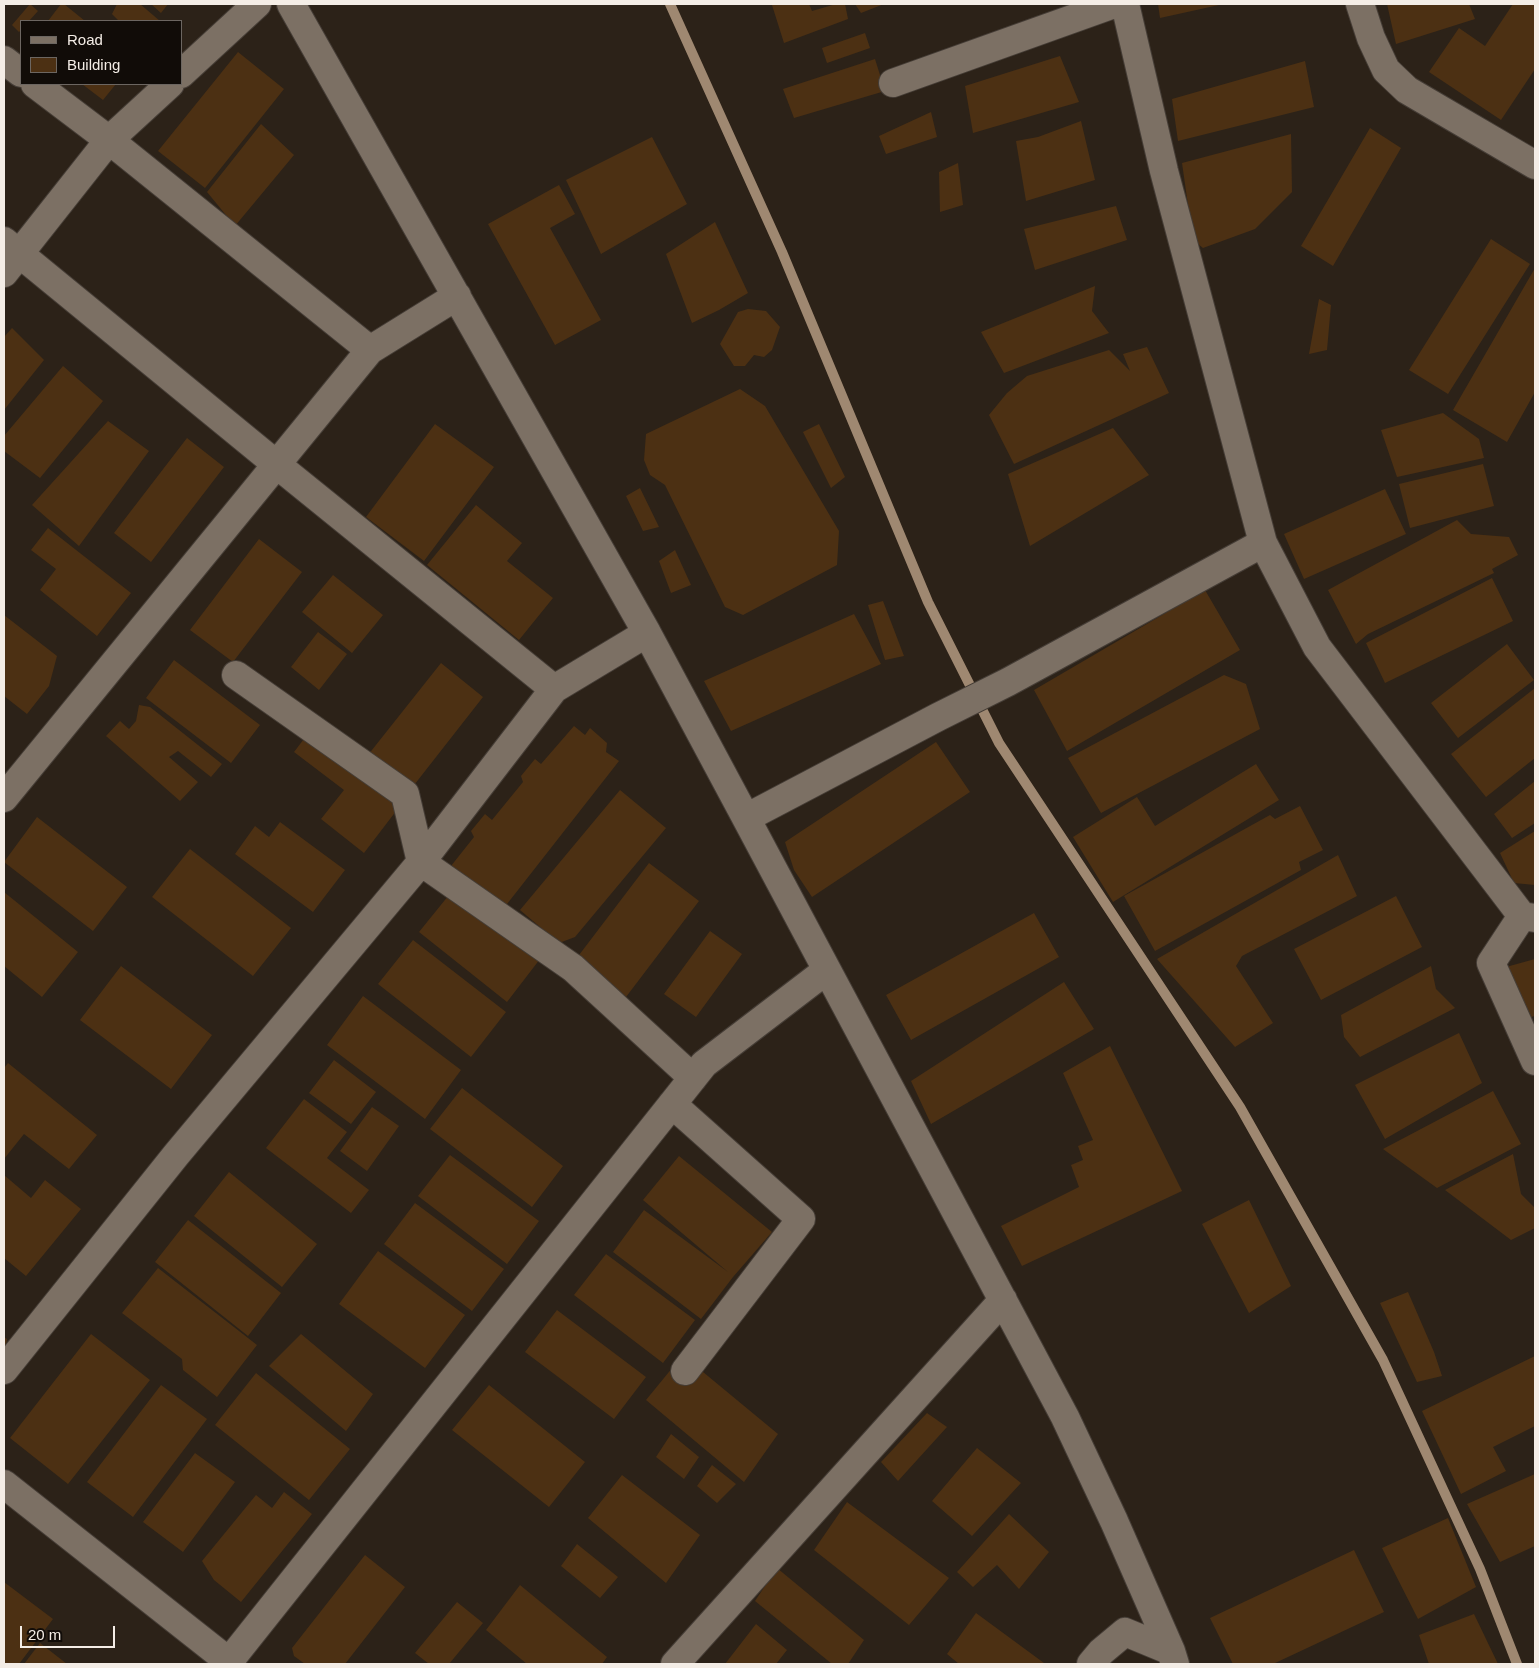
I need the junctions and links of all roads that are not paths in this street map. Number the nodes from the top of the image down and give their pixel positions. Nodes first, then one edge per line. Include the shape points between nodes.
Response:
1 (257, 4) edge
2 (291, 4) edge
3 (1114, 4) edge
4 (1125, 4) edge
5 (1360, 4) edge
6 (4, 60) edge
7 (20, 72) edge
8 (182, 73) edge
9 (893, 83) dead end
10 (36, 85) edge
11 (169, 85) edge
12 (109, 140) junction
13 (1535, 165) edge
14 (9, 256) edge
15 (457, 296) junction
16 (370, 350) junction
17 (276, 464) junction
18 (1263, 543) junction
19 (647, 633) junction
20 (236, 674) dead end
21 (554, 689) junction
22 (4, 798) edge
23 (746, 818) junction
24 (421, 862) junction
25 (1529, 917) edge
26 (827, 970) junction
27 (1535, 1061) edge
28 (693, 1078) junction
29 (672, 1104) junction
30 (1002, 1300) junction
31 (4, 1370) edge
32 (685, 1371) dead end
33 (4, 1484) edge
34 (1173, 1658) edge
35 (229, 1663) edge
36 (675, 1664) edge
37 (1091, 1664) edge

1 - 8 street
2 - 15 street
3 - 9 street
4 - 18 street via 1164,171
5 - 13 street via 1386,70 1407,90
6 - 7 street
10 - 12 street
11 - 12 street
12 - 14 street
12 - 16 street
14 - 17 street
15 - 16 street
15 - 19 street
16 - 17 street
17 - 21 street
17 - 22 street
18 - 23 street via 1008,682
18 - 25 street via 1317,647
19 - 21 street
19 - 23 street
20 - 24 street via 405,794
21 - 24 street
23 - 26 street
24 - 28 street via 573,968
24 - 31 street via 182,1147
25 - 27 street via 1491,963
26 - 28 street via 704,1064
26 - 30 street
28 - 29 street
29 - 32 street via 801,1219
29 - 35 street
30 - 34 street via 1065,1418
30 - 36 street
33 - 35 street
34 - 37 street via 1125,1632

